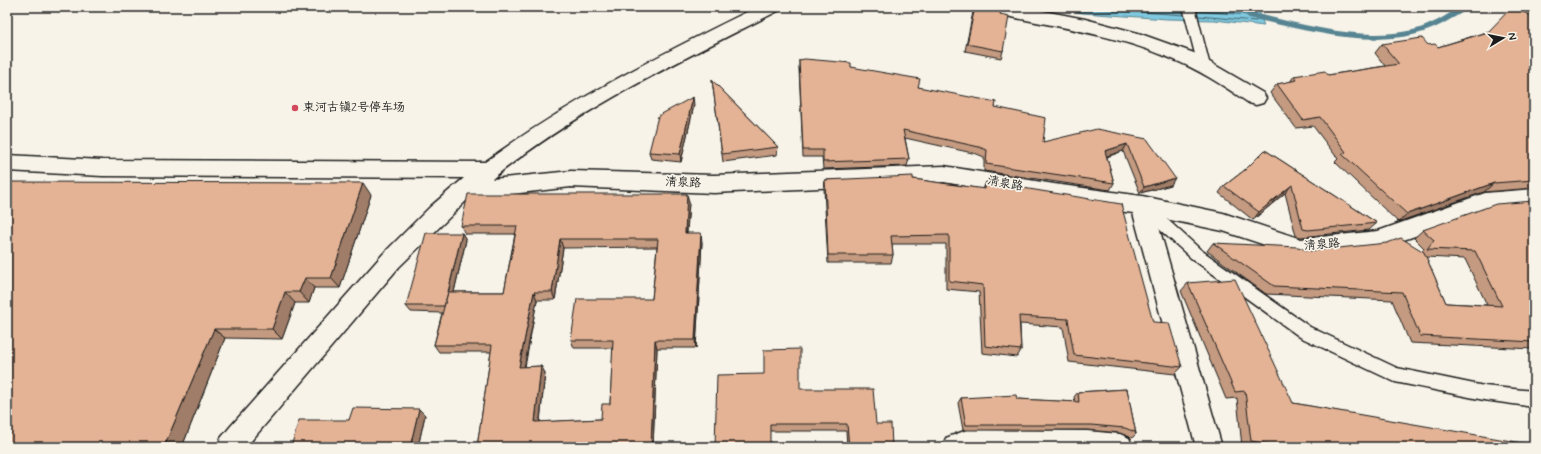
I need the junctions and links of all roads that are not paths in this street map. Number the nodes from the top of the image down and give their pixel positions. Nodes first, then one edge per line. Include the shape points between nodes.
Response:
1 (772, 7) edge
2 (992, 7) edge
3 (1189, 7) edge
4 (1204, 66) junction
5 (1256, 98) dead end
6 (7, 163) edge
7 (488, 170) junction
8 (464, 191) junction
9 (1534, 198) edge
10 (1142, 205) junction
11 (1534, 399) edge
12 (230, 447) edge
13 (955, 447) edge
14 (1120, 447) edge
15 (1210, 447) edge

1 - 7 street via 591,101
2 - 4 street via 1134,38 1177,53
3 - 4 lane
4 - 5 street
6 - 7 street via 102,168
7 - 8 street
8 - 10 street, 清泉路 via 571,179 714,184 944,174
8 - 12 street via 374,279
9 - 10 street, 清泉路 via 1485,202 1378,240 1301,248 1223,222
10 - 11 lane via 1196,254 1305,332 1395,375 1484,393
10 - 15 street
13 - 14 street via 967,443 989,443

